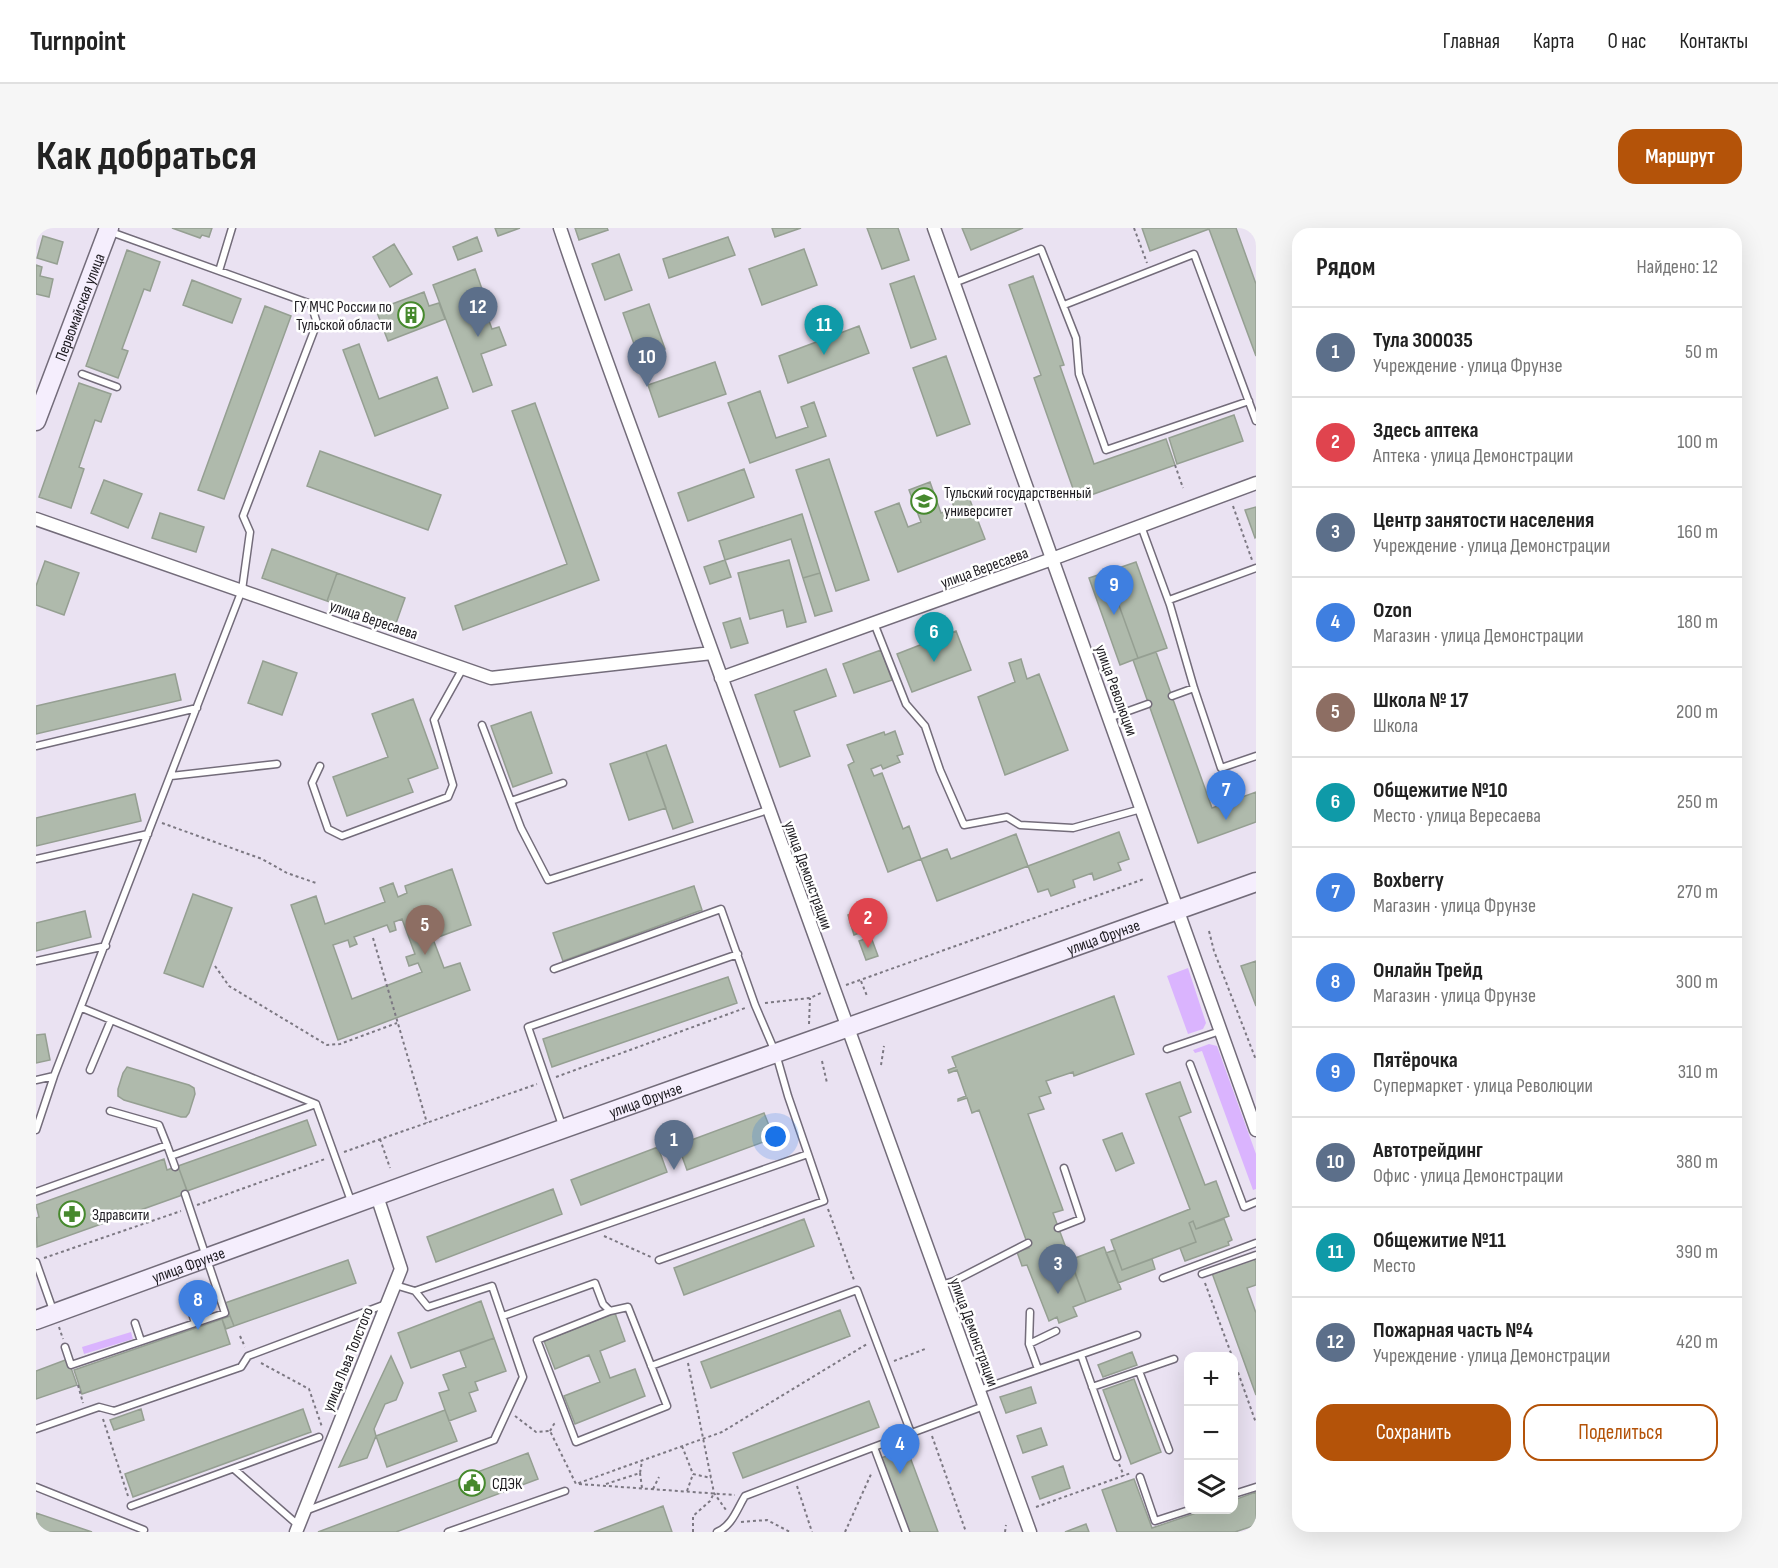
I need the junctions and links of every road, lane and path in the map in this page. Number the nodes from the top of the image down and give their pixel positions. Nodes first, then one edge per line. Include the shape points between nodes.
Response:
1 (232, 228) edge
2 (560, 228) edge
3 (934, 228) edge
4 (1134, 228) edge
5 (108, 230) edge
6 (219, 271) junction
7 (1150, 271) junction
8 (954, 283) junction
9 (1064, 305) junction
10 (82, 374) dead end
11 (117, 387) dead end
12 (1249, 401) junction
13 (36, 421) edge
14 (1256, 421) edge
15 (1175, 465) dead end
16 (1256, 483) edge
17 (1183, 488) dead end
18 (1232, 504) dead end
19 (36, 519) edge
20 (1141, 526) junction
21 (1053, 560) junction
22 (1256, 568) edge
23 (242, 590) junction
24 (1169, 600) junction
25 (874, 623) junction
26 (712, 653) junction
27 (463, 668) junction
28 (721, 678) junction
29 (1194, 688) junction
30 (1172, 696) dead end
31 (1148, 704) dead end
32 (197, 708) junction
33 (1109, 718) junction
34 (482, 725) dead end
35 (36, 746) edge
36 (1256, 756) edge
37 (277, 764) dead end
38 (320, 766) dead end
39 (171, 776) junction
40 (563, 783) dead end
41 (511, 801) junction
42 (1142, 809) junction
43 (768, 810) junction
44 (154, 820) junction
45 (148, 834) junction
46 (36, 859) edge
47 (1144, 879) dead end
48 (1256, 882) edge
49 (316, 883) dead end
50 (1178, 910) junction
51 (1209, 931) dead end
52 (373, 938) dead end
53 (106, 945) junction
54 (738, 954) junction
55 (36, 961) edge
56 (214, 966) dead end
57 (554, 969) dead end
58 (861, 981) junction
59 (840, 987) dead end
60 (821, 993) dead end
61 (867, 996) dead end
62 (810, 998) junction
63 (755, 1005) junction
64 (82, 1008) junction
65 (111, 1020) junction
66 (397, 1023) junction
67 (809, 1027) dead end
68 (846, 1029) junction
69 (1221, 1031) junction
70 (884, 1046) dead end
71 (1167, 1049) dead end
72 (777, 1054) junction
73 (1256, 1060) edge
74 (822, 1061) dead end
75 (1190, 1064) dead end
76 (881, 1065) dead end
77 (90, 1070) dead end
78 (54, 1076) junction
79 (36, 1080) edge
80 (547, 1080) junction
81 (828, 1083) dead end
82 (316, 1104) junction
83 (110, 1111) dead end
84 (427, 1123) junction
85 (36, 1130) edge
86 (563, 1130) junction
87 (1256, 1130) edge
88 (380, 1139) junction
89 (167, 1145) junction
90 (808, 1154) junction
91 (336, 1155) junction
92 (171, 1156) junction
93 (175, 1167) dead end
94 (390, 1168) dead end
95 (1064, 1168) dead end
96 (36, 1192) edge
97 (185, 1194) dead end
98 (377, 1196) junction
99 (825, 1201) junction
100 (1256, 1202) edge
101 (352, 1205) junction
102 (189, 1208) junction
103 (1058, 1228) dead end
104 (591, 1230) junction
105 (1028, 1243) dead end
106 (1256, 1244) edge
107 (1256, 1255) edge
108 (207, 1258) junction
109 (659, 1260) joint
110 (36, 1262) edge
111 (1202, 1274) joint
112 (1162, 1278) dead end
113 (395, 1285) junction
114 (940, 1285) junction
115 (857, 1290) junction
116 (415, 1291) junction
117 (387, 1303) junction
118 (189, 1304) dead end
119 (610, 1311) junction
120 (1030, 1312) dead end
121 (54, 1313) junction
122 (503, 1316) junction
123 (36, 1320) edge
124 (135, 1323) dead end
125 (195, 1323) junction
126 (1056, 1331) dead end
127 (1137, 1335) dead end
128 (876, 1339) junction
129 (141, 1341) junction
130 (1029, 1344) junction
131 (65, 1347) joint
132 (925, 1349) dead end
133 (693, 1351) junction
134 (1231, 1352) edge
135 (1081, 1354) junction
136 (248, 1356) junction
137 (1174, 1359) dead end
138 (885, 1364) junction
139 (651, 1366) junction
140 (1038, 1369) junction
141 (1139, 1371) junction
142 (1238, 1374) edge
143 (78, 1385) dead end
144 (1092, 1387) junction
145 (978, 1390) junction
146 (984, 1406) junction
147 (99, 1407) junction
148 (508, 1411) junction
149 (86, 1412) junction
150 (1256, 1423) edge
151 (322, 1427) dead end
152 (929, 1427) junction
153 (36, 1429) edge
154 (911, 1433) junction
155 (320, 1437) dead end
156 (705, 1438) junction
157 (682, 1446) junction
158 (874, 1447) junction
159 (1169, 1450) dead end
160 (879, 1458) junction
161 (1117, 1458) dead end
162 (643, 1460) junction
163 (234, 1469) junction
164 (640, 1473) junction
165 (693, 1474) junction
166 (1124, 1476) dead end
167 (659, 1477) dead end
168 (1140, 1477) dead end
169 (711, 1478) junction
170 (794, 1478) junction
171 (576, 1484) junction
172 (603, 1485) junction
173 (36, 1487) edge
174 (1256, 1487) edge
175 (642, 1488) junction
176 (653, 1489) junction
177 (566, 1491) dead end
178 (687, 1491) junction
179 (1238, 1492) edge
180 (714, 1493) junction
181 (746, 1496) junction
182 (131, 1506) joint
183 (1035, 1506) dead end
184 (304, 1511) junction
185 (1184, 1511) edge
186 (733, 1519) junction
187 (1006, 1525) dead end
188 (297, 1529) edge
189 (143, 1532) edge
190 (448, 1532) edge
191 (693, 1532) edge
192 (717, 1532) edge
193 (790, 1532) edge
194 (812, 1532) edge
195 (845, 1532) edge
196 (906, 1532) edge
197 (966, 1532) edge
198 (1005, 1532) edge
199 (1030, 1532) edge

1 - 6 lane
2 - 26 street, улица Демонстрации
3 - 8 street, улица Революции
4 - 7 path
5 - 6 lane
5 - 13 street, Первомайская улица
6 - 23 lane via 311,304 317,323 243,516 250,532
7 - 9 lane
7 - 12 lane via 1194,254
8 - 9 lane via 1041,249
8 - 21 street, улица Революции
9 - 12 lane via 1076,338 1079,374 1106,450
10 - 11 lane
12 - 14 lane
15 - 17 path
16 - 20 street, улица Вересаева
18 - 22 path
19 - 23 street, улица Вересаева
20 - 21 street, улица Вересаева
20 - 24 lane
21 - 25 street, улица Вересаева
21 - 33 street, улица Революции
22 - 24 lane
23 - 27 street, улица Вересаева
23 - 32 lane
24 - 29 lane
25 - 28 street, улица Вересаева
25 - 42 lane via 906,704 925,726 964,825 1007,818 1020,825 1073,828
26 - 27 street, улица Вересаева via 491,678
26 - 28 street, улица Демонстрации
27 - 38 lane via 434,720 453,785 448,797 342,836 328,829 312,783
28 - 43 street, улица Демонстрации
29 - 30 lane
29 - 36 lane via 1221,768
31 - 33 lane
32 - 35 lane
32 - 39 lane
33 - 42 street, улица Революции
34 - 41 lane
37 - 39 lane
39 - 44 lane
40 - 41 lane
41 - 43 lane via 548,880
42 - 50 street, улица Революции
43 - 68 street, улица Демонстрации
44 - 45 lane
44 - 49 path
45 - 46 lane
45 - 53 lane
47 - 58 path
48 - 50 street, улица Фрунзе
50 - 68 street, улица Фрунзе
50 - 69 street, улица Революции
51 - 73 path
52 - 66 path
53 - 55 lane
53 - 64 lane
54 - 57 lane via 721,909
54 - 63 lane
54 - 80 lane via 528,1027
56 - 66 path via 229,986 327,1045
58 - 59 path
58 - 61 path
60 - 62 path
62 - 63 path
62 - 67 path
63 - 72 lane
63 - 80 path
64 - 65 lane
64 - 78 lane
65 - 77 lane
65 - 82 lane
66 - 84 path
68 - 72 street, улица Фрунзе
68 - 114 street, улица Демонстрации
69 - 71 lane
69 - 87 street, улица Революции
70 - 76 path
72 - 86 street, улица Фрунзе
72 - 90 lane
74 - 81 path
75 - 100 lane via 1244,1207
78 - 79 lane
78 - 85 lane
80 - 84 path
80 - 86 lane
82 - 91 lane
82 - 92 lane
83 - 89 lane via 159,1125
84 - 88 path
86 - 98 street, улица Фрунзе
88 - 91 path
88 - 94 path
89 - 92 lane
89 - 96 lane
90 - 99 lane
90 - 104 lane
91 - 101 lane
91 - 102 path
92 - 93 lane
95 - 103 lane via 1081,1219
97 - 102 lane
98 - 101 street, улица Фрунзе
98 - 113 street, улица Льва Толстого via 401,1269
99 - 109 lane
99 - 115 path
101 - 108 street, улица Фрунзе
102 - 108 lane
102 - 110 path
104 - 109 path
104 - 116 lane
105 - 114 lane
106 - 112 lane
107 - 111 lane
108 - 121 street, улица Фрунзе
108 - 125 lane via 225,1313
110 - 121 lane
111 - 134 path
113 - 116 lane
113 - 117 street, улица Льва Толстого
114 - 145 street, улица Демонстрации
115 - 128 lane
115 - 133 lane
116 - 122 lane via 428,1307 492,1286
117 - 136 lane
117 - 184 street, улица Льва Толстого
118 - 125 lane
119 - 122 lane via 595,1283
119 - 139 lane via 628,1307
119 - 139 lane via 537,1340 576,1442 667,1406
120 - 130 lane
121 - 123 street, улица Фрунзе
121 - 131 path
122 - 148 lane via 523,1377
124 - 129 lane
125 - 129 lane
126 - 130 lane
127 - 135 lane
128 - 138 lane
128 - 156 path via 722,1432
129 - 131 lane via 71,1365
130 - 140 lane
132 - 138 path
133 - 139 lane
133 - 156 path via 687,1355
135 - 140 lane
135 - 144 lane
136 - 147 lane via 241,1367 125,1408 114,1411
136 - 151 path via 309,1389
137 - 141 lane
138 - 154 lane
140 - 145 lane
141 - 144 lane
141 - 159 lane
142 - 150 path
143 - 149 path
144 - 161 lane
145 - 146 street, улица Демонстрации
146 - 152 lane
146 - 199 street, улица Демонстрации
147 - 149 lane
147 - 182 path
148 - 171 path via 536,1432 550,1431
148 - 184 lane via 494,1440
149 - 153 lane
152 - 154 lane
152 - 197 path
154 - 158 lane
155 - 163 lane
156 - 157 path
156 - 169 path
157 - 162 path
157 - 165 path
158 - 160 lane
158 - 170 lane
160 - 195 path
160 - 196 lane
162 - 164 path
162 - 171 path
163 - 182 lane
163 - 188 lane
164 - 172 path
164 - 175 path
165 - 169 path
165 - 178 path
166 - 183 path
167 - 176 path
168 - 185 lane via 1155,1521
169 - 180 path
170 - 181 lane
170 - 194 path
171 - 172 path
172 - 175 path
173 - 189 lane
174 - 179 lane
175 - 176 path
176 - 178 path
177 - 190 lane
178 - 180 path
180 - 181 path
180 - 186 path
180 - 191 path via 693,1516
181 - 186 lane
184 - 188 street, улица Льва Толстого
186 - 192 lane
186 - 193 path via 767,1520
187 - 198 path

